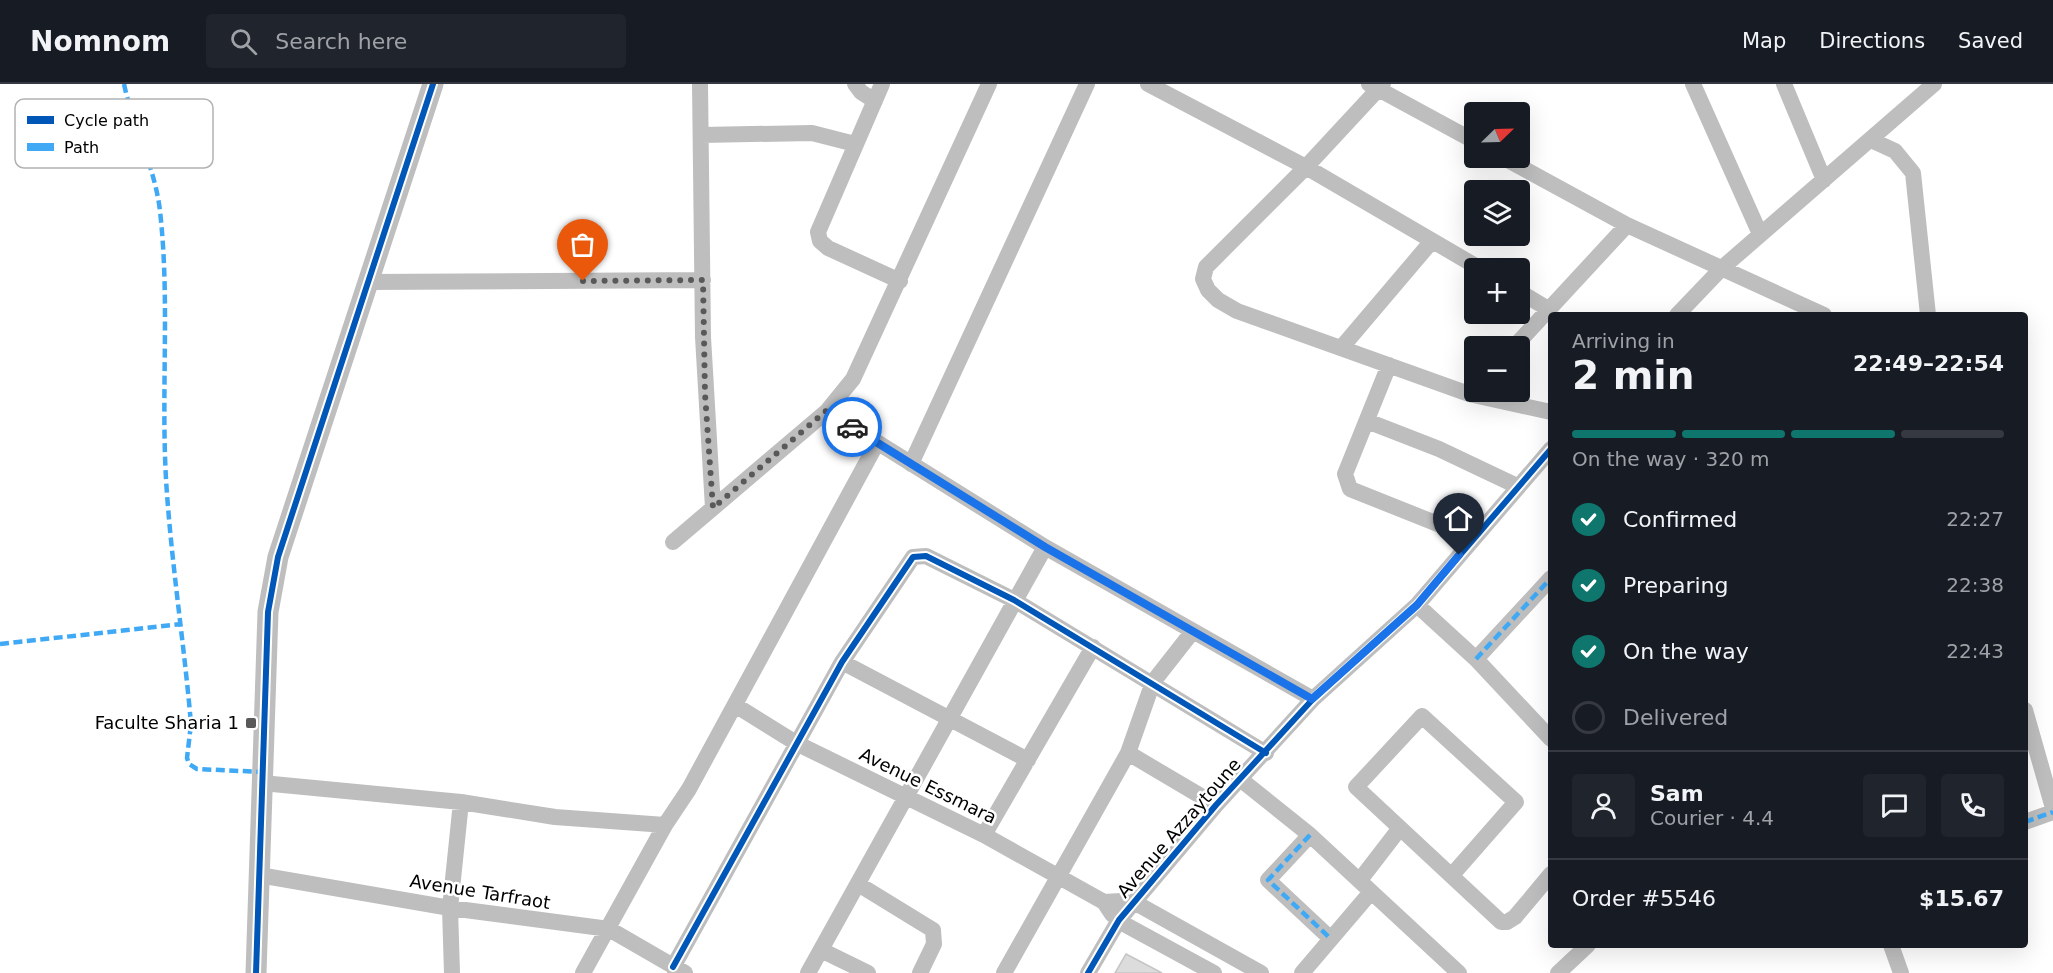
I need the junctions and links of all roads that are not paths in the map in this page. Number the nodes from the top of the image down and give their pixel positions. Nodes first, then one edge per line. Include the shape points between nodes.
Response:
1 (433, 84) edge
2 (700, 84) edge
3 (855, 84) edge
4 (882, 84) edge
5 (989, 84) edge
6 (1087, 84) edge
7 (1148, 84) edge
8 (1693, 84) edge
9 (1784, 84) edge
10 (1934, 84) edge
11 (1377, 86) edge
12 (875, 101) junction
13 (701, 135) junction
14 (1464, 135) edge
15 (1870, 140) junction
16 (855, 144) junction
17 (1306, 167) junction
18 (1522, 168) edge
19 (1824, 180) junction
20 (1627, 225) junction
21 (1760, 234) junction
22 (1432, 241) junction
23 (1464, 259) edge
24 (1722, 268) junction
25 (703, 280) junction
26 (900, 280) junction
27 (367, 282) junction
28 (1530, 298) edge
29 (1550, 310) joint
30 (1548, 312) edge
31 (1680, 312) edge
32 (1817, 312) edge
33 (1928, 312) edge
34 (1525, 336) edge
35 (1342, 347) junction
36 (1389, 365) junction
37 (1464, 388) edge
38 (1513, 402) edge
39 (826, 411) junction
40 (1548, 411) edge
41 (1368, 421) junction
42 (877, 443) junction
43 (1548, 452) edge
44 (912, 464) junction
45 (1517, 486) junction
46 (713, 508) junction
47 (1473, 538) junction
48 (673, 542) dead end
49 (1045, 547) junction
50 (1548, 581) edge
51 (1014, 600) junction
52 (1417, 605) junction
53 (1193, 631) junction
54 (1093, 646) junction
55 (1476, 659) junction
56 (842, 662) junction
57 (1152, 682) junction
58 (1312, 699) junction
59 (735, 705) junction
60 (949, 718) junction
61 (1548, 736) edge
62 (796, 743) junction
63 (2030, 747) edge
64 (1128, 753) junction
65 (1266, 753) junction
66 (1028, 760) junction
67 (1240, 779) junction
68 (262, 783) junction
69 (907, 798) junction
70 (461, 802) junction
71 (1216, 805) junction
72 (2053, 810) edge
73 (2028, 821) edge
74 (665, 825) junction
75 (1400, 828) junction
76 (984, 835) junction
77 (1310, 835) junction
78 (259, 875) junction
79 (1452, 875) junction
80 (1056, 877) junction
81 (1548, 878) edge
82 (858, 884) junction
83 (1365, 886) junction
84 (1104, 902) junction
85 (1132, 903) junction
86 (450, 908) junction
87 (1119, 920) junction
88 (609, 929) junction
89 (1330, 939) junction
90 (1585, 948) edge
91 (1892, 948) edge
92 (821, 950) junction
93 (679, 970) edge
94 (1204, 971) edge
95 (256, 973) edge
96 (452, 973) edge
97 (583, 973) edge
98 (808, 973) edge
99 (868, 973) edge
100 (920, 973) edge
101 (1004, 973) edge
102 (1088, 973) edge
103 (1261, 973) edge
104 (1302, 973) edge
105 (1459, 973) edge
106 (1558, 973) edge
107 (1901, 973) edge

1 - 27 street
2 - 13 street
3 - 12 street
4 - 12 street
5 - 26 street
6 - 44 street
7 - 17 street
8 - 21 street
9 - 19 street
10 - 15 street
11 - 14 street
11 - 17 street
12 - 16 street
13 - 16 street via 812,133
13 - 25 street
15 - 19 street
15 - 33 street via 1895,152 1913,173
16 - 26 street via 818,236 828,248
17 - 22 street
17 - 35 street via 1206,267 1203,279 1218,300 1237,311
18 - 20 street
19 - 21 street
20 - 24 street
20 - 29 street
21 - 24 street
22 - 23 street
22 - 35 street
24 - 31 street
24 - 32 street
25 - 27 street
25 - 46 street
26 - 39 street via 857,373
27 - 68 street via 272,582
28 - 29 street
30 - 34 street
35 - 36 street
36 - 37 street
36 - 41 street
38 - 40 street
39 - 42 street
39 - 46 street
41 - 45 street
41 - 47 street via 1345,474 1350,489
42 - 44 street
42 - 59 street
43 - 45 street, Avenue Azzaytoune
44 - 49 street
45 - 47 street, Avenue Azzaytoune
46 - 48 street
47 - 52 street, Avenue Azzaytoune
49 - 51 street
49 - 53 street
50 - 55 street
51 - 54 street
51 - 56 street via 926,556 916,556
51 - 60 street
52 - 55 street
52 - 58 street, Avenue Azzaytoune
53 - 57 street
53 - 58 street
54 - 57 street
54 - 66 street
55 - 61 street
56 - 60 street
56 - 62 street
57 - 64 street
57 - 65 street
58 - 65 street, Avenue Azzaytoune
59 - 62 street, Avenue Essmara
59 - 74 street
60 - 66 street
60 - 69 street
62 - 69 street, Avenue Essmara
62 - 93 street
63 - 72 street
64 - 71 street
64 - 80 street
65 - 67 street, Avenue Azzaytoune
66 - 76 street
67 - 71 street, Avenue Azzaytoune
67 - 77 street
68 - 70 street
68 - 78 street
69 - 76 street, Avenue Essmara
69 - 82 street
70 - 74 street via 555,817
70 - 86 street
71 - 85 street, Avenue Azzaytoune
72 - 73 street
74 - 88 street
75 - 79 street
75 - 79 street via 1356,787 1422,716 1516,802
75 - 83 street
76 - 80 street, Avenue Essmara
77 - 83 street
77 - 89 street via 1268,880
78 - 86 street, Avenue Tarfraot
78 - 95 street
79 - 81 street via 1503,923 1518,913
80 - 84 street, Avenue Essmara
80 - 101 street
82 - 92 street
82 - 100 street via 933,930 934,944
83 - 89 street
83 - 105 street
84 - 85 street, Avenue Essmara
84 - 87 street, Avenue Essmara
85 - 87 street, Avenue Azzaytoune
85 - 103 street, Avenue Essmara
86 - 88 street, Avenue Tarfraot
86 - 96 street
87 - 94 street, Avenue Essmara
87 - 102 street, Avenue Azzaytoune
88 - 93 street, Avenue Tarfraot
88 - 97 street
89 - 104 street
90 - 106 street
91 - 107 street
92 - 98 street
92 - 99 street

